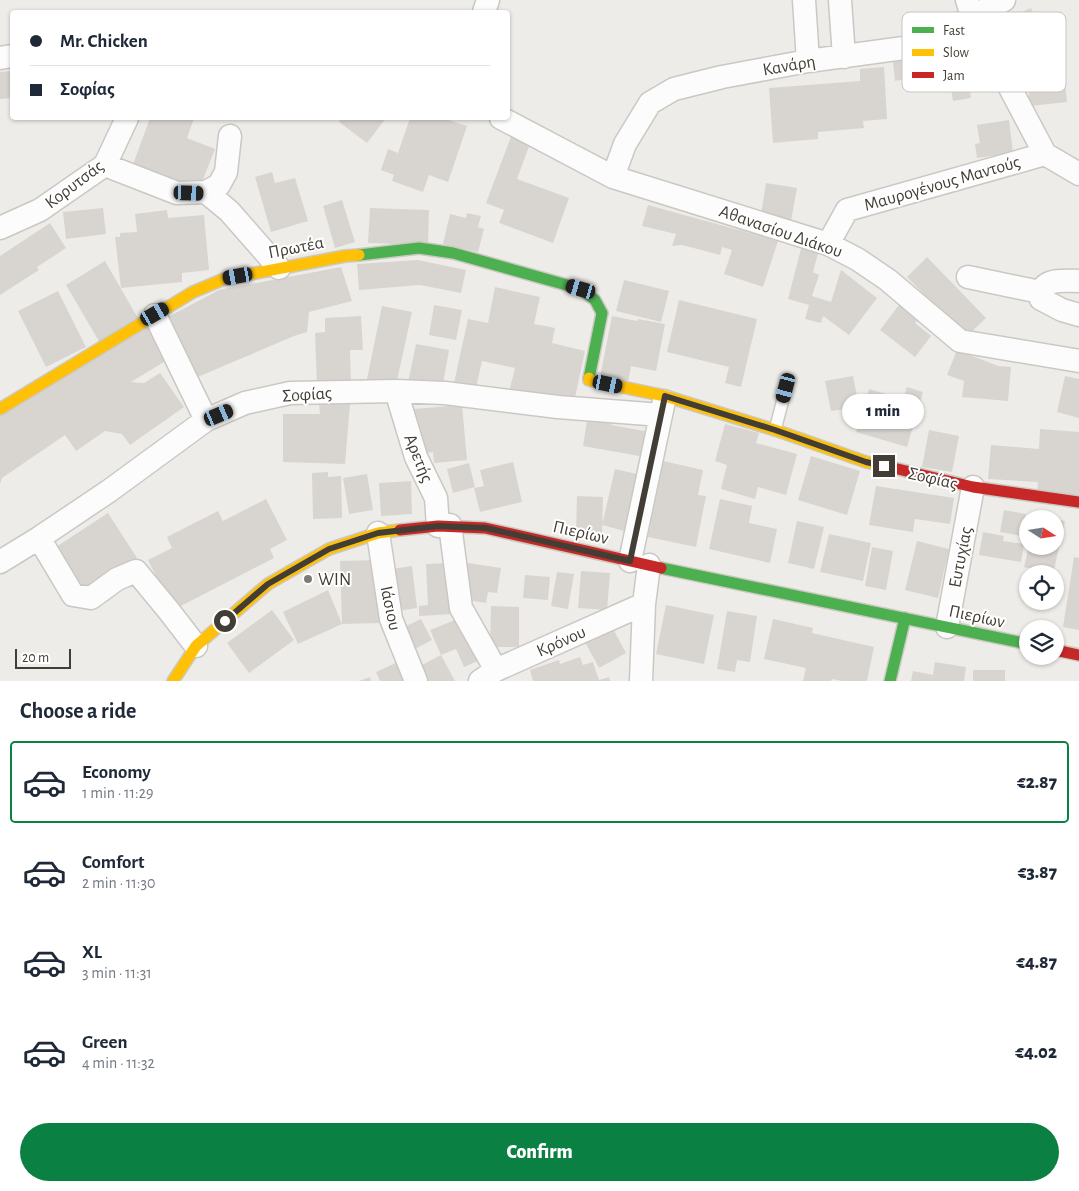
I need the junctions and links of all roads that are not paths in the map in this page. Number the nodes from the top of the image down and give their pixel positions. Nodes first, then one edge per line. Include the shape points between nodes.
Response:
1 (804, 0) edge
2 (840, 0) edge
3 (1004, 0) edge
4 (970, 8) edge
5 (902, 48) edge
6 (844, 57) junction
7 (808, 61) junction
8 (1013, 92) edge
9 (126, 120) edge
10 (505, 120) edge
11 (230, 136) dead end
12 (1045, 154) junction
13 (105, 165) junction
14 (1079, 174) edge
15 (613, 176) junction
16 (206, 192) junction
17 (0, 228) edge
18 (828, 244) junction
19 (279, 268) junction
20 (968, 277) dead end
21 (1079, 281) edge
22 (1040, 292) junction
23 (155, 314) junction
24 (1079, 315) edge
25 (1079, 360) edge
26 (589, 380) joint
27 (786, 388) dead end
28 (396, 391) junction
29 (663, 406) junction
30 (0, 409) edge
31 (206, 420) junction
32 (775, 430) junction
33 (973, 487) junction
34 (1079, 502) edge
35 (444, 526) junction
36 (378, 533) junction
37 (40, 538) junction
38 (0, 562) edge
39 (639, 563) junction
40 (644, 604) junction
41 (905, 618) junction
42 (947, 627) junction
43 (1019, 642) edge
44 (196, 646) junction
45 (1064, 652) edge
46 (1079, 655) edge
47 (488, 676) edge
48 (173, 681) edge
49 (416, 681) edge
50 (641, 681) edge
51 (890, 681) edge

1 - 7 street
2 - 6 street
3 - 4 street, Κανάρη
5 - 6 street, Κανάρη
6 - 7 street, Κανάρη
7 - 15 street, Κανάρη via 674,89 650,103 625,144
8 - 12 street
9 - 13 street, Κορυτσάς
10 - 15 street, Αθανασίου Διάκου
11 - 16 street via 226,172 219,185
12 - 14 street
12 - 18 street, Μαυρογένους Μαντούς via 847,210
13 - 16 street via 177,193
13 - 17 street, Κορυτσάς via 40,210
15 - 18 street, Αθανασίου Διάκου
16 - 19 street via 229,211
18 - 25 street, Αθανασίου Διάκου via 888,280 960,341
19 - 23 street, Πρωτέα via 224,279
19 - 26 street, Πρωτέα via 345,256 419,248 453,253 581,289 595,300 602,314
20 - 22 street
21 - 22 street via 1056,280
22 - 24 street via 1041,299
23 - 30 street, Πρωτέα
23 - 31 street
26 - 29 street, Σοφίας
27 - 32 lane
28 - 29 street, Σοφίας via 445,393 558,407
28 - 31 street, Σοφίας via 290,393 245,403
28 - 35 street, Αρετής via 416,457 436,498
29 - 32 street, Σοφίας
29 - 39 street
31 - 37 street, Σοφίας
32 - 33 street, Σοφίας via 866,462
33 - 34 street, Σοφίας
33 - 42 street, Ευτυχίας
35 - 36 street, Πιερίων
35 - 39 street, Πιερίων via 486,528
35 - 47 street, Αρετής via 461,608
36 - 44 street, Πιερίων via 329,549 268,584
36 - 49 street, Ιάσιου via 391,619
37 - 38 street, Σοφίας
37 - 44 street via 72,595 91,598 117,579 136,571
39 - 40 street
39 - 41 street, Πιερίων
40 - 47 street, Κρόνου
40 - 50 street
41 - 42 street, Πιερίων
41 - 51 street
42 - 43 street, Πιερίων
44 - 48 street, Πιερίων
45 - 46 street

